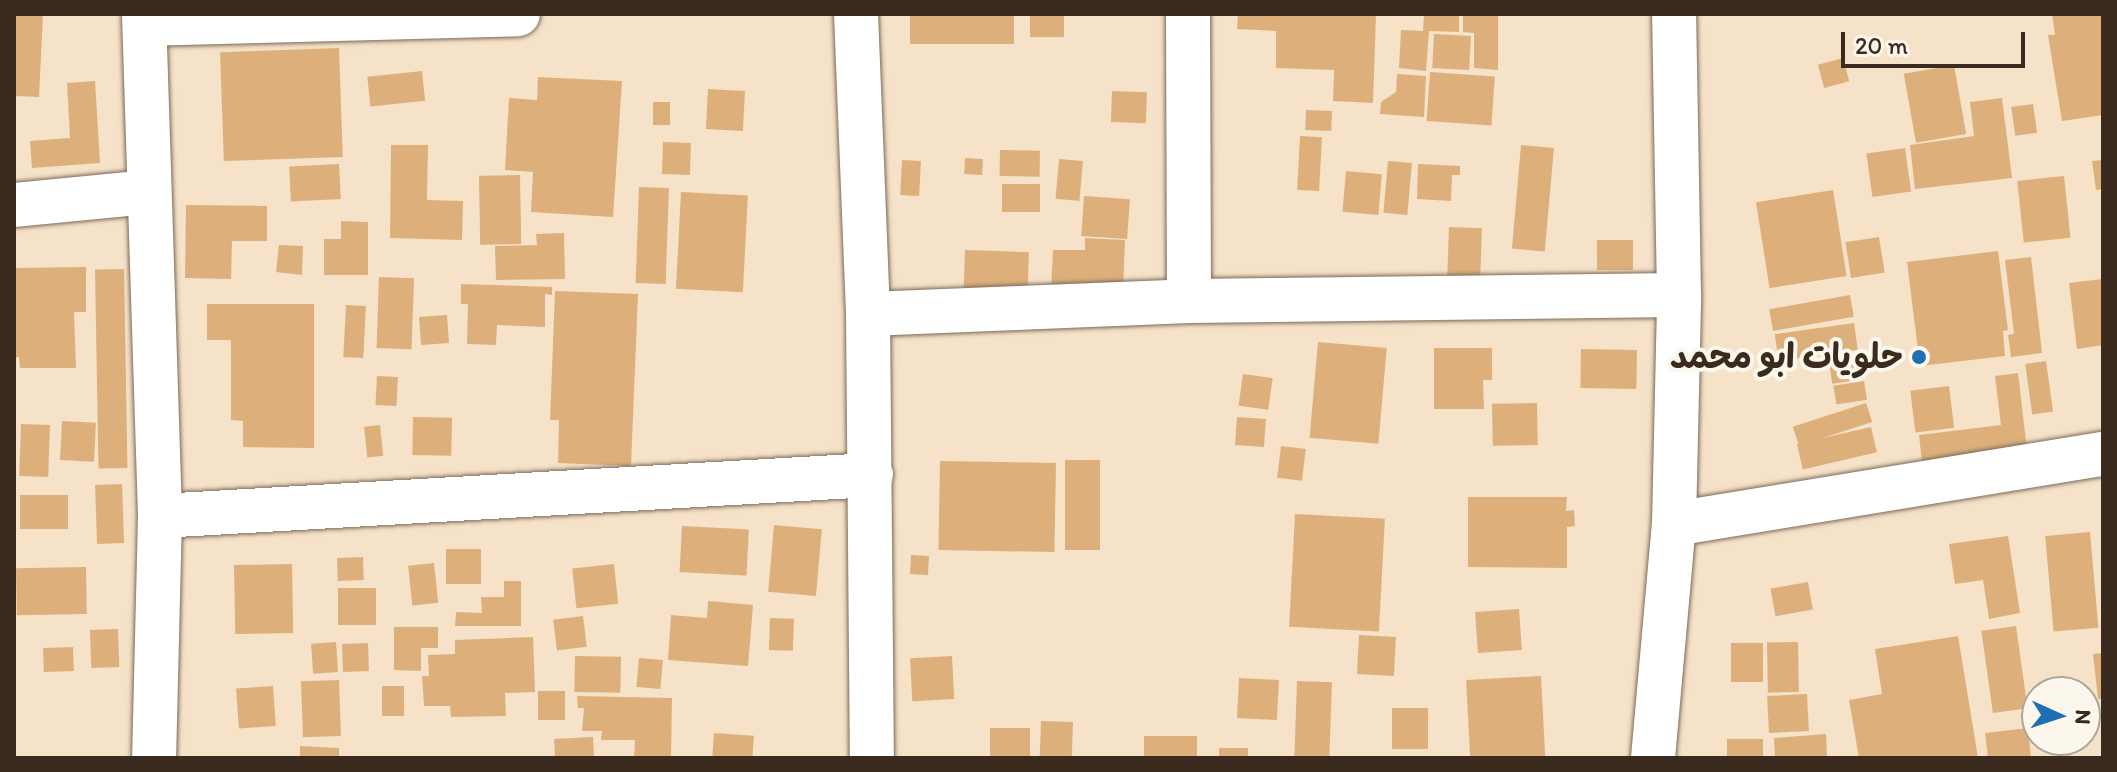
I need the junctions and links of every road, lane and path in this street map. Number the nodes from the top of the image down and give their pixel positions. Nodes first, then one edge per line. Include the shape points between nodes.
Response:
1 (518, 14) edge
2 (856, 14) edge
3 (1188, 14) edge
4 (1674, 14) edge
5 (144, 19) edge
6 (148, 192) junction
7 (14, 205) edge
8 (1679, 295) junction
9 (1189, 301) junction
10 (868, 314) junction
11 (2103, 454) edge
12 (871, 475) junction
13 (160, 516) junction
14 (1674, 524) junction
15 (154, 758) edge
16 (872, 758) edge
17 (1653, 758) edge

1 - 5 street
2 - 10 street
3 - 9 street
4 - 8 street
5 - 6 street
6 - 7 street
6 - 13 street
8 - 9 street
8 - 14 street
9 - 10 street
10 - 12 street
11 - 14 street
12 - 13 street
12 - 16 street
13 - 15 street
14 - 17 street

